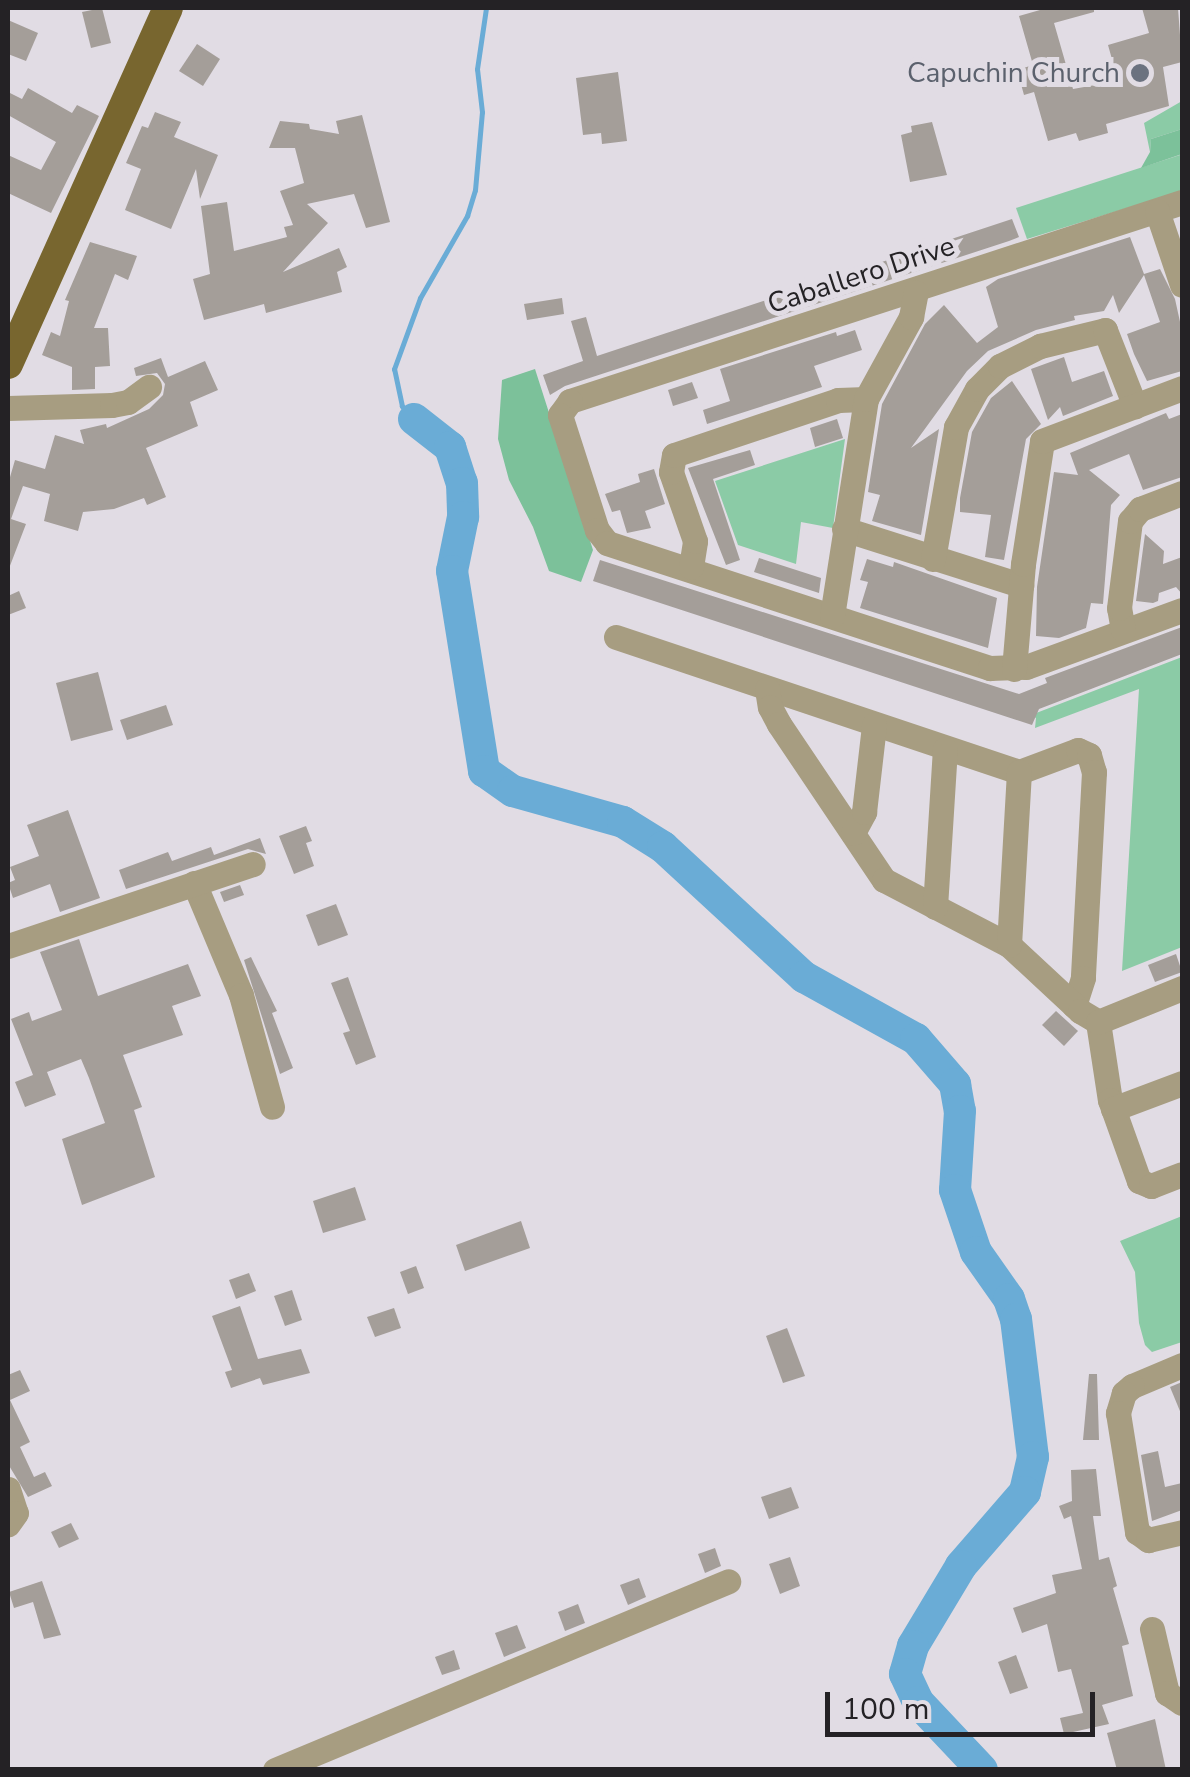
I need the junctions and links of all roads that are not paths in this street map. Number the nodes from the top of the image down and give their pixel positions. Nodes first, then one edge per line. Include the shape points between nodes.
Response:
1 (168, 8) edge
2 (1182, 202) edge
3 (1157, 210) junction
4 (1182, 285) edge
5 (916, 292) junction
6 (8, 364) edge
7 (149, 387) dead end
8 (1182, 388) edge
9 (866, 399) junction
10 (1135, 406) junction
11 (8, 408) edge
12 (1182, 493) edge
13 (844, 529) junction
14 (933, 560) junction
15 (691, 567) junction
16 (1021, 585) junction
17 (1182, 610) edge
18 (832, 616) junction
19 (1123, 630) junction
20 (616, 637) dead end
21 (1014, 669) junction
22 (767, 689) junction
23 (874, 725) junction
24 (945, 750) junction
25 (1018, 772) junction
26 (853, 833) junction
27 (252, 864) dead end
28 (194, 883) junction
29 (935, 908) junction
30 (8, 946) edge
31 (1009, 946) junction
32 (1182, 988) edge
33 (1074, 1006) junction
34 (1098, 1022) junction
35 (1182, 1082) edge
36 (272, 1107) dead end
37 (1114, 1110) junction
38 (1182, 1174) edge
39 (1182, 1365) edge
40 (8, 1490) edge
41 (8, 1524) edge
42 (1182, 1532) edge
43 (728, 1582) dead end
44 (1152, 1630) dead end
45 (1182, 1702) edge
46 (275, 1770) edge

1 - 6 main road
2 - 3 street, Caballero Drive
3 - 4 street
3 - 5 street, Caballero Drive
5 - 9 street via 912,316
5 - 15 street, Caballero Drive via 561,409 603,539
7 - 11 street via 112,405
8 - 10 street
9 - 13 street
9 - 15 street via 838,400 674,456 671,472 695,541
10 - 14 street via 1105,330 1040,346 1000,366 956,427
10 - 16 street via 1042,442
12 - 19 street via 1140,509 1130,521 1119,608
13 - 14 street
13 - 18 street
14 - 16 street
15 - 18 street
16 - 21 street
17 - 19 street
18 - 21 street via 990,668
19 - 21 street
20 - 22 street
22 - 23 street
22 - 26 street via 779,724
23 - 24 street
23 - 26 street via 864,812
24 - 25 street
24 - 29 street
25 - 31 street
25 - 33 street via 1078,750 1094,766 1083,978
26 - 29 street via 884,880
27 - 28 street
28 - 30 street
28 - 36 street via 241,995
29 - 31 street
31 - 33 street
32 - 34 street
33 - 34 street
34 - 37 street
35 - 37 street
37 - 38 street via 1142,1184
39 - 42 street via 1132,1386 1118,1413 1137,1532 1148,1540
40 - 41 street via 16,1513
43 - 46 street
44 - 45 street via 1168,1693

